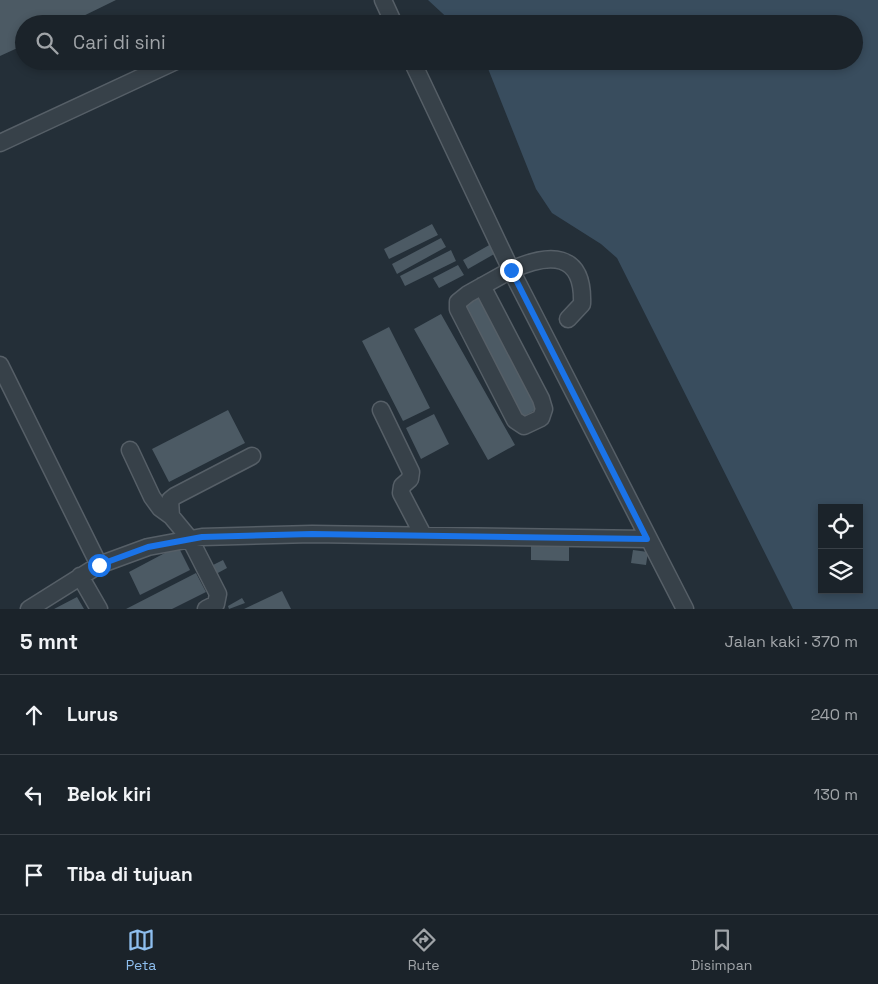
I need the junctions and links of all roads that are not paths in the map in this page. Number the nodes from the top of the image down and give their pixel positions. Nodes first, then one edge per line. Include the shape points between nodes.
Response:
1 (383, 0) edge
2 (390, 15) edge
3 (157, 70) edge
4 (416, 70) edge
5 (0, 143) edge
6 (511, 270) junction
7 (482, 286) junction
8 (568, 319) dead end
9 (0, 365) edge
10 (382, 410) dead end
11 (130, 450) dead end
12 (252, 456) dead end
13 (171, 516) junction
14 (423, 535) junction
15 (190, 539) junction
16 (647, 539) junction
17 (99, 565) junction
18 (80, 576) junction
19 (29, 609) edge
20 (99, 609) edge
21 (206, 609) edge
22 (685, 609) edge

1 - 2 lane
3 - 5 lane
4 - 6 lane
6 - 7 lane
6 - 8 lane via 540,260 564,260 578,276 582,288 582,304
6 - 16 lane
7 - 7 lane via 458,302 458,309 515,420 524,426 541,418 544,409
9 - 17 lane
10 - 14 lane via 411,472 401,493
11 - 13 lane via 152,498
12 - 13 lane via 175,496 170,500
13 - 15 lane
14 - 15 lane via 312,534
14 - 16 lane
15 - 17 lane via 148,547
15 - 21 lane via 218,594 216,604
16 - 22 lane
17 - 18 lane
18 - 19 lane
18 - 20 lane

